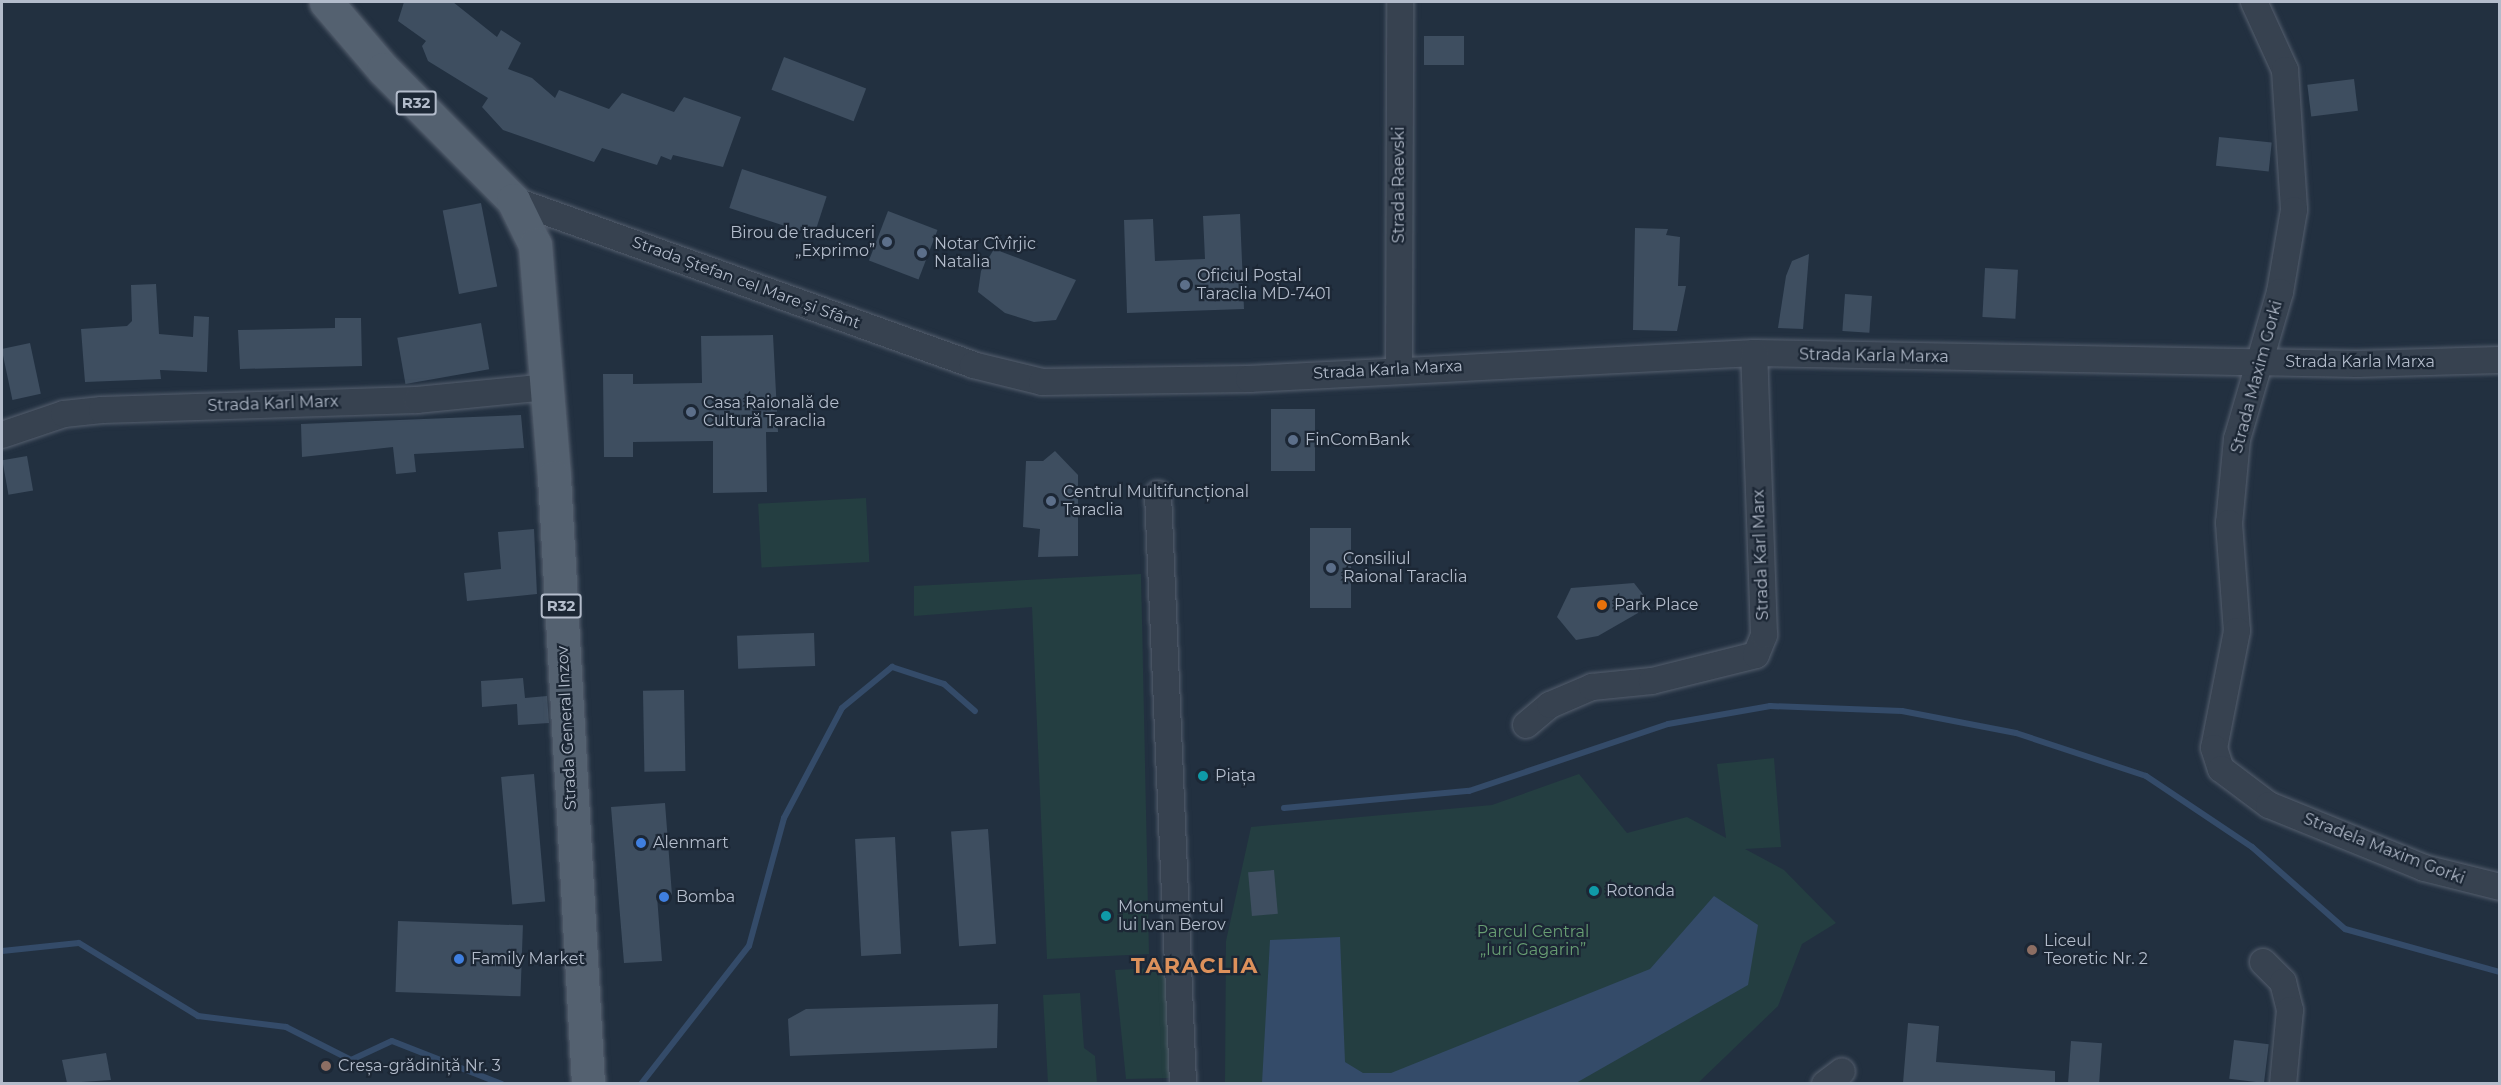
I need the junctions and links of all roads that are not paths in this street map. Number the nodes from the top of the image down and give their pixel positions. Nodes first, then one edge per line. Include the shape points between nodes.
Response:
1 (326, 2) edge
2 (1400, 2) edge
3 (2254, 2) edge
4 (513, 200) junction
5 (1754, 353) junction
6 (2499, 360) edge
7 (2262, 361) junction
8 (1399, 369) junction
9 (1249, 380) joint
10 (548, 387) junction
11 (2, 435) edge
12 (1158, 494) dead end
13 (1526, 725) dead end
14 (2269, 804) joint
15 (2499, 887) edge
16 (2264, 962) dead end
17 (588, 1083) edge
18 (1183, 1083) edge
19 (2283, 1083) edge

1 - 4 main road, Strada Ștefan cel Mare și Sfânt / R32 via 391,77
2 - 8 street, Strada Raevski
3 - 7 street, Strada Maxim Gorki via 2285,70 2294,210
4 - 9 street, Strada Ștefan cel Mare și Sfânt via 1012,377 1087,383
4 - 10 main road, Strada General Inzov / R32 via 535,245
5 - 7 street, Strada Karla Marxa
5 - 8 street, Strada Karla Marxa
5 - 13 street, Strada Karl Marx via 1764,635 1756,655 1652,681 1592,687 1550,705
6 - 7 street, Strada Karla Marxa
7 - 14 street, Strada Maxim Gorki via 2233,470 2229,523 2237,631 2214,748 2228,775
8 - 9 street, Strada Karla Marxa
10 - 11 street, Strada Karl Marx via 417,400 102,410 64,414
10 - 17 main road, Strada General Inzov / R32
12 - 18 street
14 - 15 street, Stradela Maxim Gorki via 2424,868
16 - 19 street via 2283,982 2290,1010

